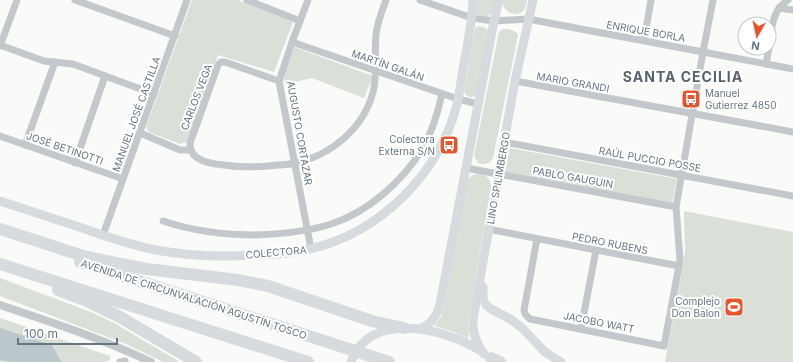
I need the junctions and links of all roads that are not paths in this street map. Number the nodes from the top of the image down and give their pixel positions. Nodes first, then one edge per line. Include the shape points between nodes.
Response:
1 (17, 0) edge
2 (75, 0) edge
3 (187, 0) edge
4 (247, 0) edge
5 (308, 0) edge
6 (386, 0) edge
7 (420, 0) edge
8 (473, 0) edge
9 (499, 0) edge
10 (533, 0) edge
11 (651, 0) edge
12 (713, 0) edge
13 (788, 0) edge
14 (780, 8) junction
15 (793, 10) edge
16 (775, 16) edge
17 (472, 18) junction
18 (528, 19) junction
19 (300, 21) junction
20 (494, 21) junction
21 (174, 36) junction
22 (644, 40) junction
23 (292, 42) junction
24 (0, 46) edge
25 (703, 52) junction
26 (767, 56) edge
27 (55, 62) junction
28 (766, 64) junction
29 (793, 70) edge
30 (376, 71) junction
31 (105, 76) junction
32 (280, 81) junction
33 (515, 81) junction
34 (154, 94) junction
35 (442, 94) junction
36 (458, 99) junction
37 (478, 104) junction
38 (693, 113) junction
39 (793, 132) edge
40 (140, 133) junction
41 (0, 136) edge
42 (504, 142) junction
43 (25, 145) junction
44 (190, 150) junction
45 (75, 162) junction
46 (295, 163) junction
47 (466, 168) junction
48 (498, 174) junction
49 (682, 175) junction
50 (123, 180) junction
51 (793, 196) edge
52 (0, 200) edge
53 (676, 206) junction
54 (163, 221) dead end
55 (0, 229) edge
56 (488, 229) junction
57 (308, 230) junction
58 (103, 236) junction
59 (0, 237) edge
60 (537, 239) junction
61 (311, 249) junction
62 (596, 250) junction
63 (484, 258) junction
64 (0, 264) edge
65 (679, 266) junction
66 (0, 271) edge
67 (0, 305) edge
68 (404, 328) junction
69 (419, 329) junction
70 (581, 329) junction
71 (492, 359) edge
72 (151, 362) edge
73 (196, 362) edge
74 (308, 362) edge
75 (351, 362) edge
76 (389, 362) edge
77 (561, 362) edge

1 - 24 street
2 - 21 street
3 - 21 street, MANUEL JOSÉ CASTILLA
4 - 19 street
5 - 19 street, AUGUSTO CORTAZAR
6 - 30 street via 376,35
7 - 17 street, ENRIQUE BORLA
8 - 17 main road, COLECTORA
9 - 20 main road
10 - 18 main road, LINO SPILIMBERGO
11 - 22 street
12 - 25 street
13 - 14 street
14 - 15 street
14 - 16 street
17 - 20 street, ENRIQUE BORLA
17 - 36 main road, COLECTORA
18 - 20 street, ENRIQUE BORLA
18 - 22 street, ENRIQUE BORLA
18 - 33 main road, LINO SPILIMBERGO
19 - 23 street, AUGUSTO CORTAZAR
20 - 37 main road
21 - 34 street, MANUEL JOSÉ CASTILLA
22 - 25 street, ENRIQUE BORLA
23 - 30 street, MARTÍN GALÁN
23 - 32 street, AUGUSTO CORTAZAR
24 - 27 street via 44,61
25 - 28 street, ENRIQUE BORLA
25 - 38 street
26 - 28 street
27 - 31 street via 73,64
27 - 43 street
28 - 29 street, ENRIQUE BORLA
30 - 35 street, MARTÍN GALÁN
30 - 46 street via 373,93 361,120 328,150
31 - 34 street
31 - 45 street
32 - 44 street, CARLOS VEGA via 221,62 190,143
32 - 46 street, AUGUSTO CORTAZAR
33 - 38 street, MARIO GRANDI
33 - 42 main road, LINO SPILIMBERGO
34 - 40 street, MANUEL JOSÉ CASTILLA
35 - 36 street, MARTÍN GALÁN
35 - 57 street via 423,147 395,184 347,218
36 - 37 street, MARTÍN GALÁN
36 - 61 main road, COLECTORA via 438,152 403,198 362,229
37 - 47 main road
38 - 39 street, MARIO GRANDI
38 - 49 street
40 - 44 street via 180,150
40 - 50 street, MANUEL JOSÉ CASTILLA
41 - 43 street, JOSÉ BETINOTTI
42 - 48 main road, LINO SPILIMBERGO
42 - 49 street, RAÚL PUCCIO POSSE
43 - 45 street, JOSÉ BETINOTTI
44 - 46 street via 202,160 227,166 256,167
45 - 50 street, JOSÉ BETINOTTI
46 - 57 street, AUGUSTO CORTAZAR
47 - 48 street, PABLO GAUGUIN
47 - 69 main road via 438,310 430,322
48 - 53 street, PABLO GAUGUIN
48 - 56 main road, LINO SPILIMBERGO
49 - 51 street, RAÚL PUCCIO POSSE
49 - 53 street
50 - 58 street, MANUEL JOSÉ CASTILLA
52 - 58 main road, COLECTORA
53 - 65 street
54 - 57 street via 200,231 245,235
55 - 68 highway via 113,263 268,286 372,321
56 - 60 street, PEDRO RUBENS
56 - 63 main road, LINO SPILIMBERGO
57 - 61 street, AUGUSTO CORTAZAR
58 - 61 main road, COLECTORA via 156,250 198,255 265,255
59 - 76 highway, AVENIDA DE CIRCUNVALACIÓN AGUSTÍN TOSCO
60 - 62 street, PEDRO RUBENS
60 - 70 street, JACOBO WATT via 525,314 530,319
62 - 65 street, PEDRO RUBENS
62 - 70 street
63 - 71 main road, LINO SPILIMBERGO via 473,334 479,348
63 - 77 main road via 483,299 486,305 512,320 545,352
64 - 74 highway
65 - 70 street, JACOBO WATT via 664,346
66 - 73 highway via 98,306
67 - 72 street via 86,334
68 - 69 main road
68 - 75 main road via 383,331 370,337 358,349
69 - 71 main road via 450,337

